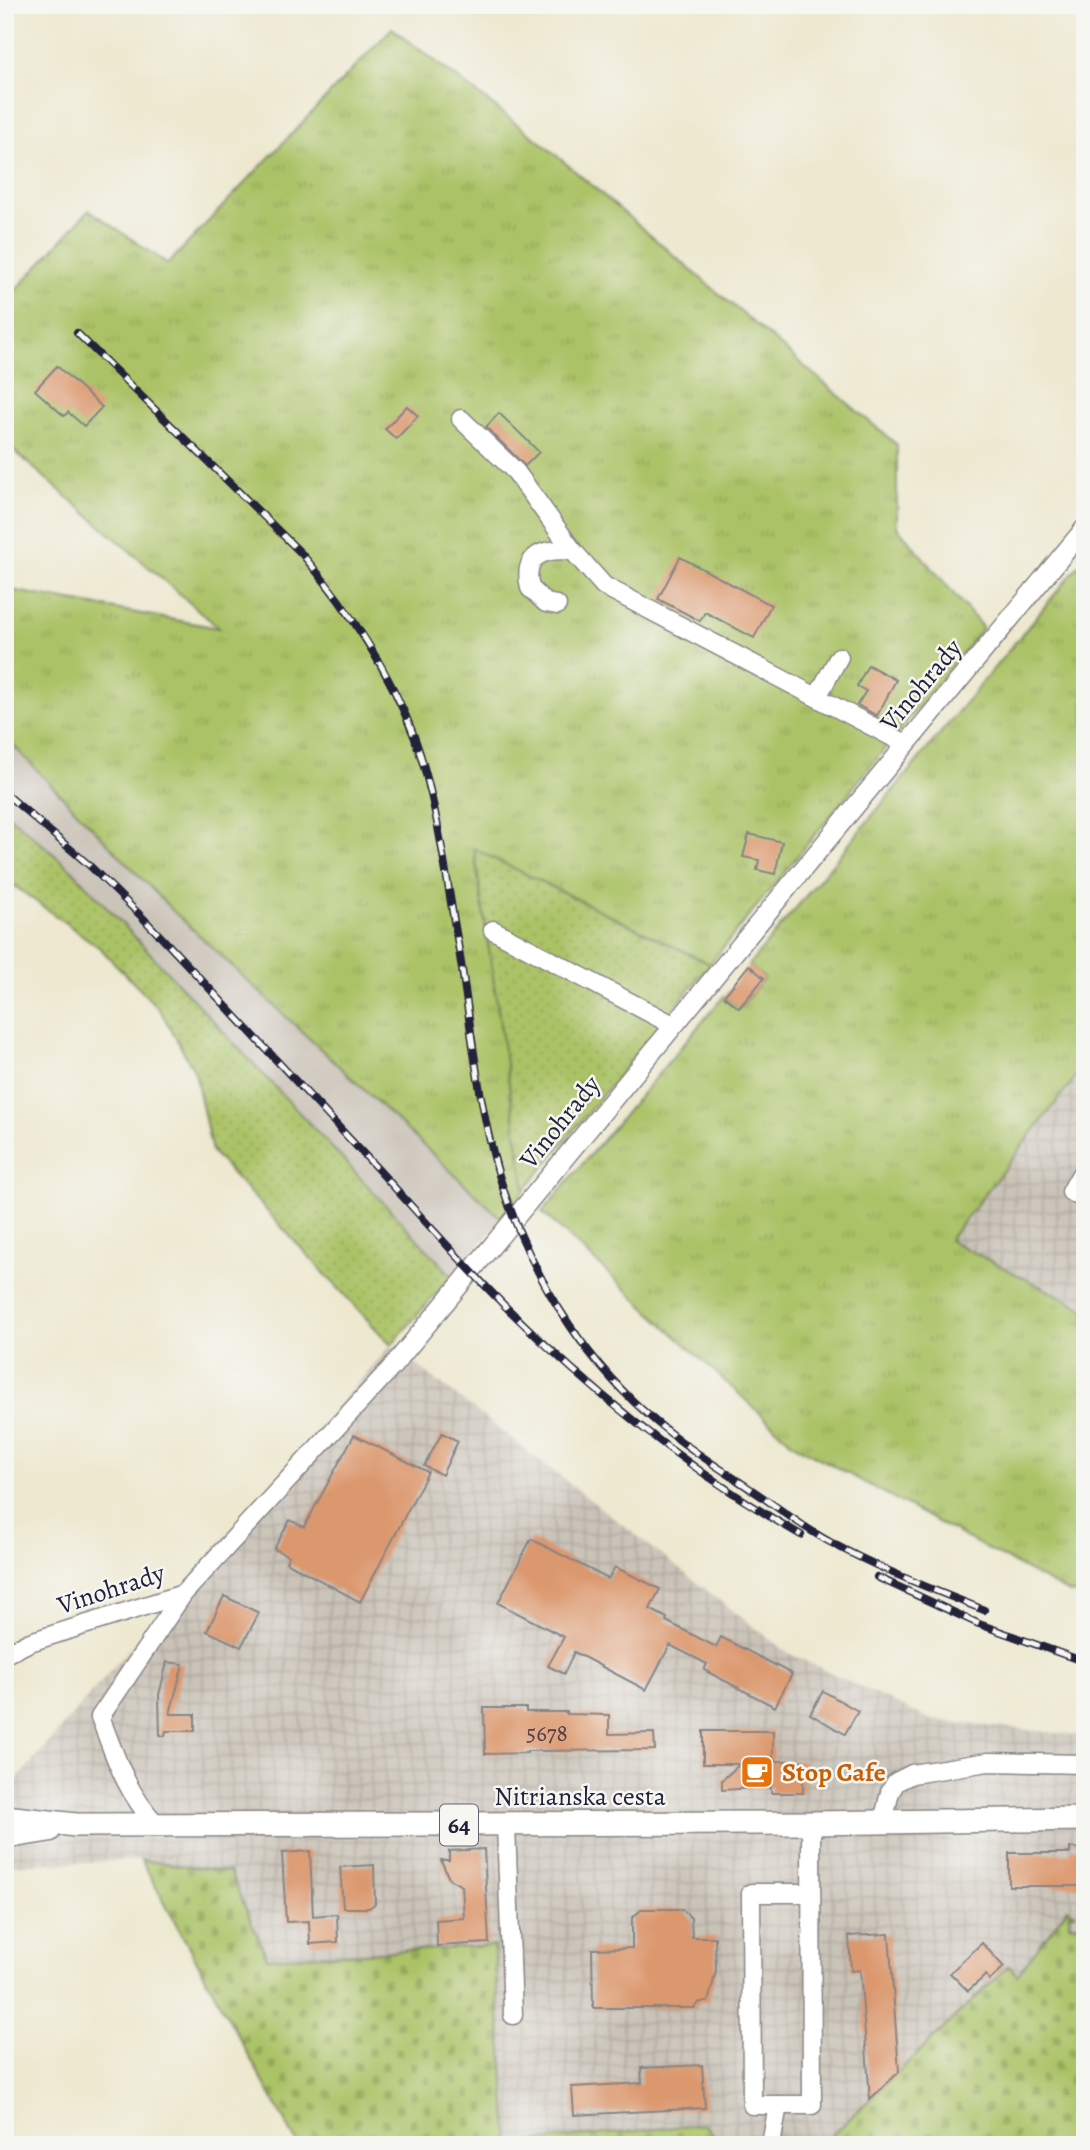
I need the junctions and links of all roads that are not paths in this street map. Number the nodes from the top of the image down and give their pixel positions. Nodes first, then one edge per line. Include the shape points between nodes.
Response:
1 (461, 419) dead end
2 (1085, 528) edge
3 (573, 551) junction
4 (558, 606) dead end
5 (839, 657) dead end
6 (817, 697) junction
7 (906, 744) junction
8 (493, 930) dead end
9 (673, 1025) junction
10 (1085, 1167) edge
11 (1085, 1199) edge
12 (183, 1594) junction
13 (5, 1654) edge
14 (1085, 1764) edge
15 (5, 1817) edge
16 (1085, 1819) edge
17 (883, 1822) junction
18 (155, 1823) junction
19 (811, 1823) junction
20 (76, 1825) junction
21 (506, 1825) junction
22 (5, 1837) edge
23 (811, 1893) junction
24 (513, 2015) dead end
25 (778, 2105) junction
26 (768, 2145) edge

1 - 3 street via 516,472
2 - 7 street, Vinohrady
3 - 4 street via 547,550 528,569 530,588 546,603
3 - 6 street via 604,586
5 - 6 street
6 - 7 street
7 - 9 street, Vinohrady
8 - 9 street
9 - 12 street, Vinohrady via 392,1367
10 - 11 street via 1072,1192
12 - 13 street, Vinohrady
12 - 18 street via 100,1717 137,1804
14 - 17 street via 988,1762 912,1774 890,1792
15 - 20 main road, Nitrianska cesta / 64
16 - 17 main road, Nitrianska cesta / 64
17 - 19 main road, Nitrianska cesta / 64
18 - 20 main road, Nitrianska cesta / 64
18 - 21 main road, Nitrianska cesta / 64
19 - 21 main road, Nitrianska cesta / 64
19 - 23 street
20 - 22 main road, Nitrianska cesta / 64
21 - 24 street
23 - 25 street via 812,2105
23 - 25 street via 751,1893 752,2105
25 - 26 street

